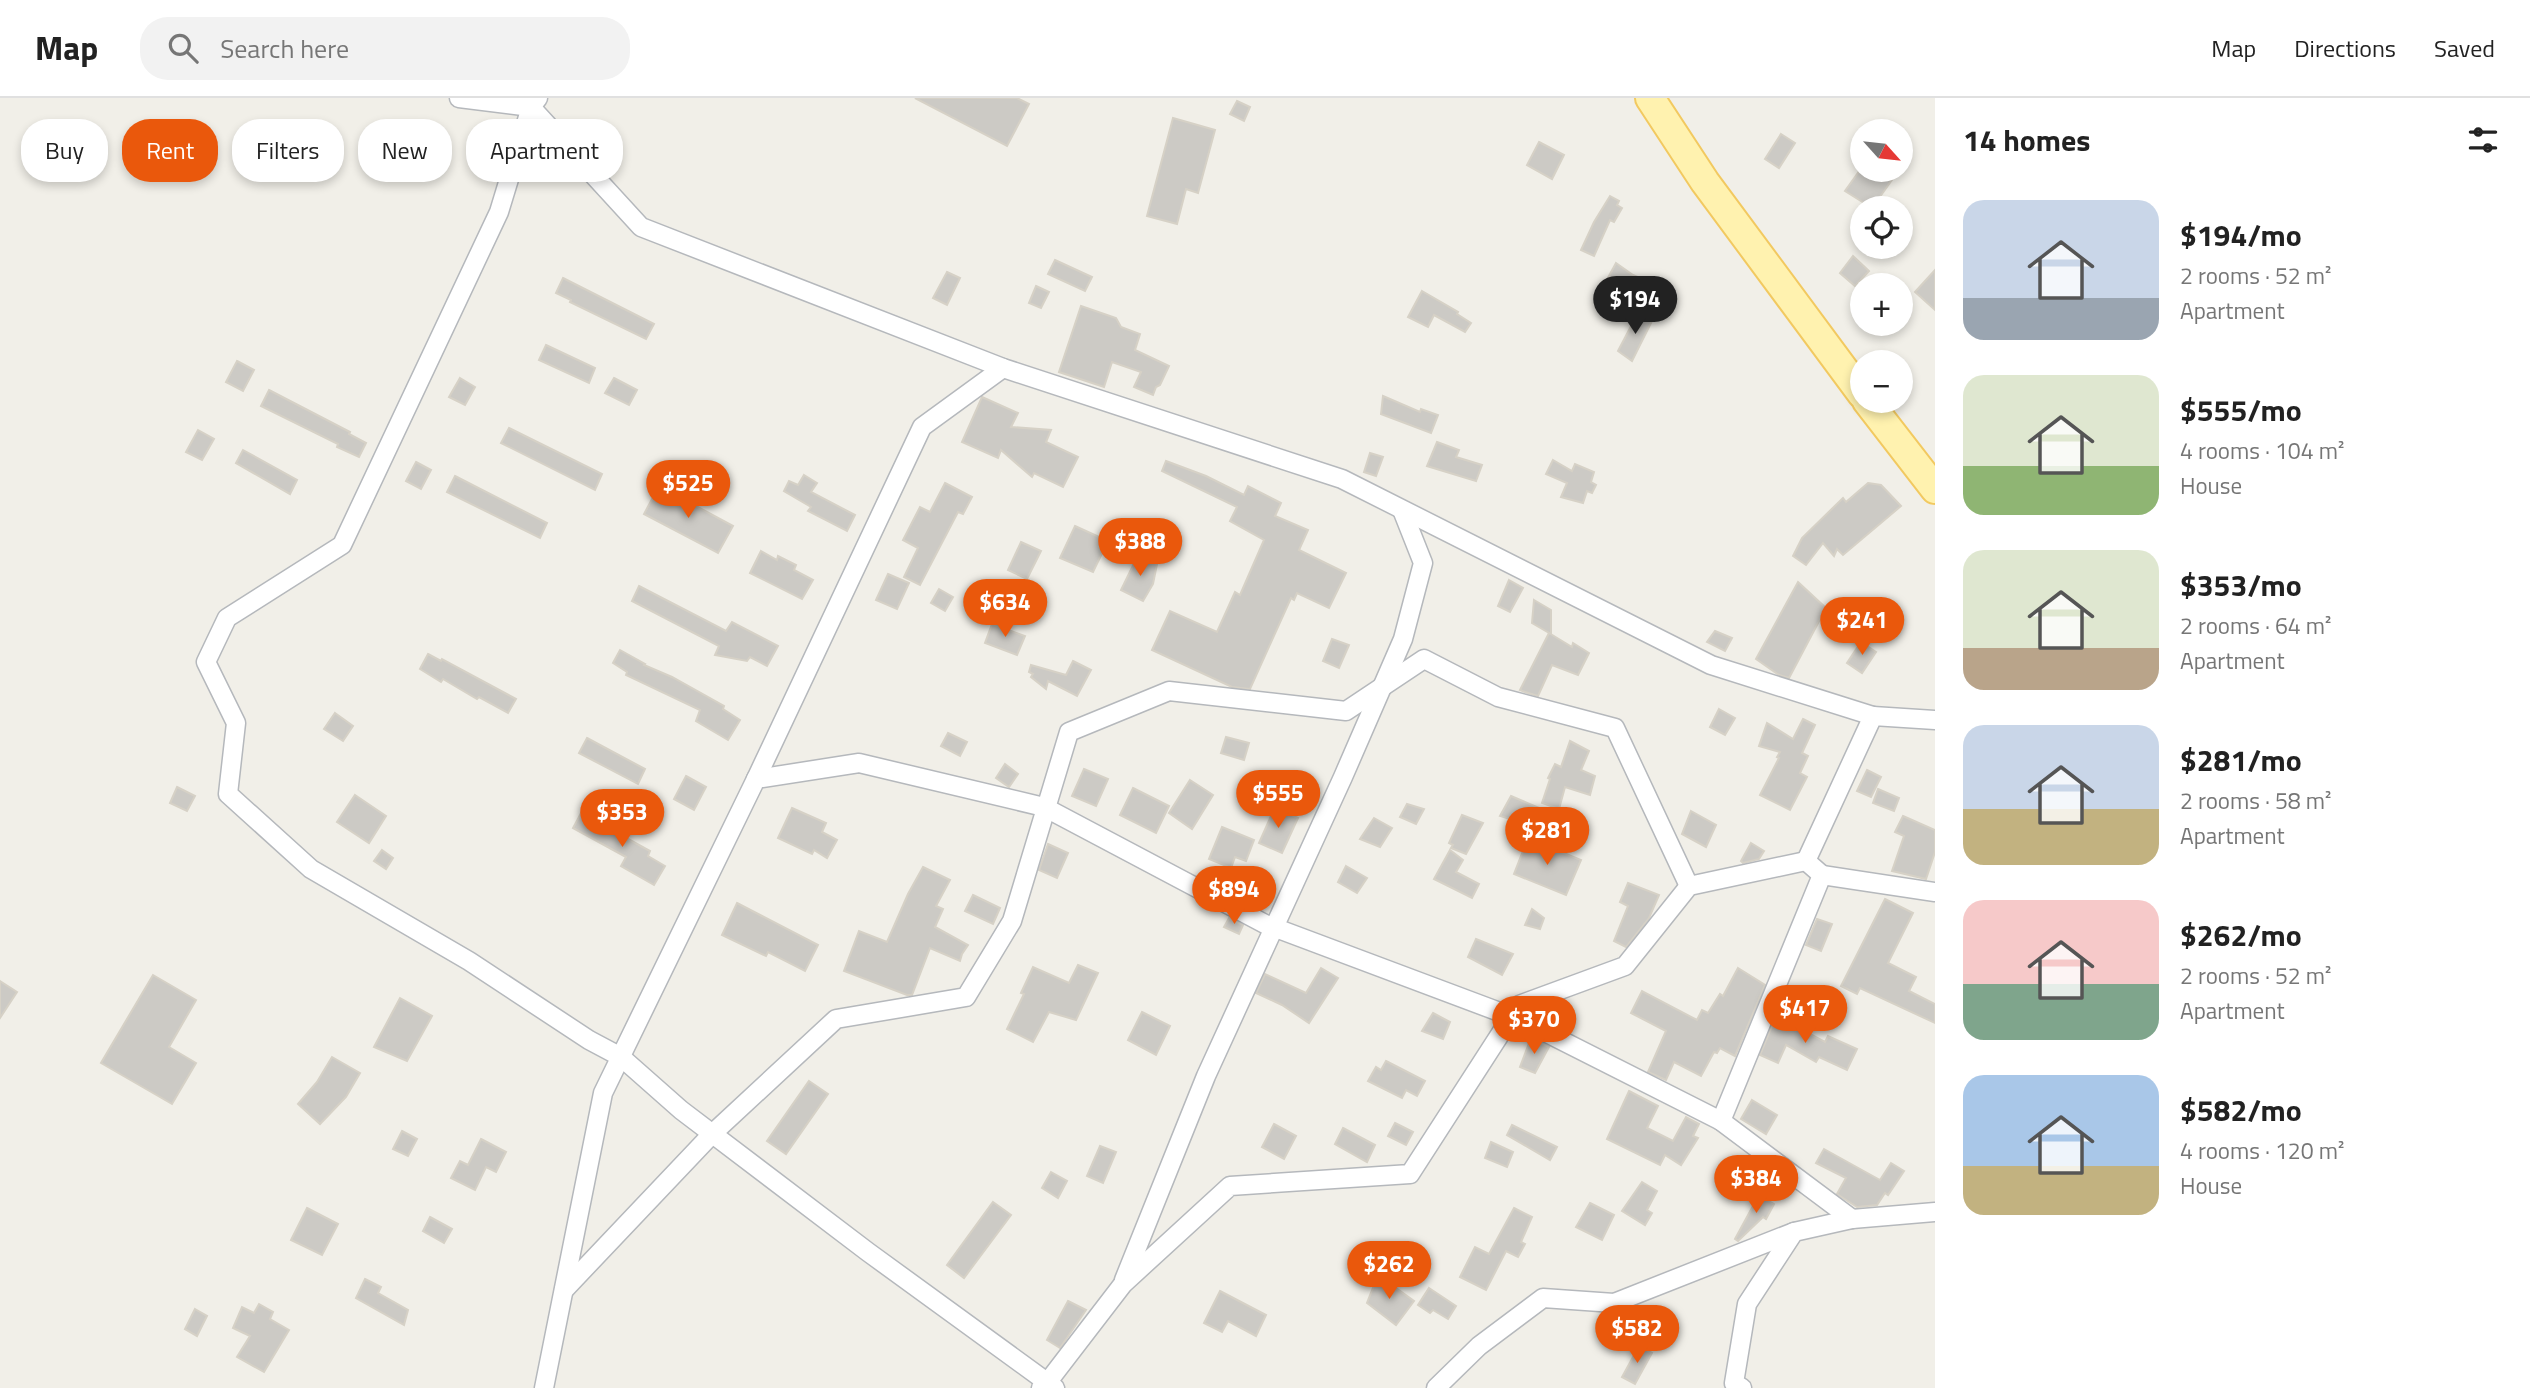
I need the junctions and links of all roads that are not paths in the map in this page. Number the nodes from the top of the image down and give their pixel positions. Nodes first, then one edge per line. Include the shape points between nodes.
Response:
1 (459, 98) edge
2 (1650, 98) edge
3 (535, 103) edge
4 (1003, 368) junction
5 (1850, 378) edge
6 (1876, 413) edge
7 (1935, 489) edge
8 (1402, 510) junction
9 (1382, 688) junction
10 (1873, 716) junction
11 (1935, 720) edge
12 (756, 779) junction
13 (1044, 807) junction
14 (1806, 861) junction
15 (1822, 875) junction
16 (1689, 886) junction
17 (1935, 892) edge
18 (1274, 928) junction
19 (1511, 1017) junction
20 (621, 1057) junction
21 (1721, 1121) junction
22 (712, 1134) junction
23 (1935, 1212) edge
24 (1852, 1219) junction
25 (1794, 1232) junction
26 (1123, 1284) junction
27 (564, 1290) junction
28 (1048, 1386) edge
29 (544, 1388) edge
30 (1436, 1388) edge
31 (1742, 1388) edge

1 - 3 street
2 - 5 main road via 1705,182
3 - 4 street via 641,228
3 - 20 street via 499,212 342,545 227,618 206,662 236,723 228,794 311,869 470,961
4 - 8 street via 1342,479
4 - 12 street via 922,427
6 - 7 main road
8 - 9 street via 1423,563 1403,639
8 - 10 street via 1711,665
9 - 13 street via 1346,711 1169,691 1069,732
9 - 16 street via 1424,659 1498,697 1615,728
9 - 18 street
10 - 11 street
10 - 14 street
12 - 13 street via 859,763
12 - 20 street
13 - 18 street
13 - 22 street via 1012,921 965,997 836,1019
14 - 15 street
14 - 16 street
15 - 17 street
15 - 21 street
16 - 19 street via 1625,966 1519,1005
18 - 19 street
18 - 26 street via 1206,1076
19 - 21 street
19 - 26 street via 1410,1174 1230,1186
20 - 22 street
20 - 27 street via 604,1093
21 - 24 street
22 - 27 street
22 - 28 street
23 - 24 street
24 - 25 street
25 - 30 street via 1614,1303 1543,1298 1479,1346
25 - 31 street via 1747,1304 1734,1383
26 - 28 street
27 - 29 street

